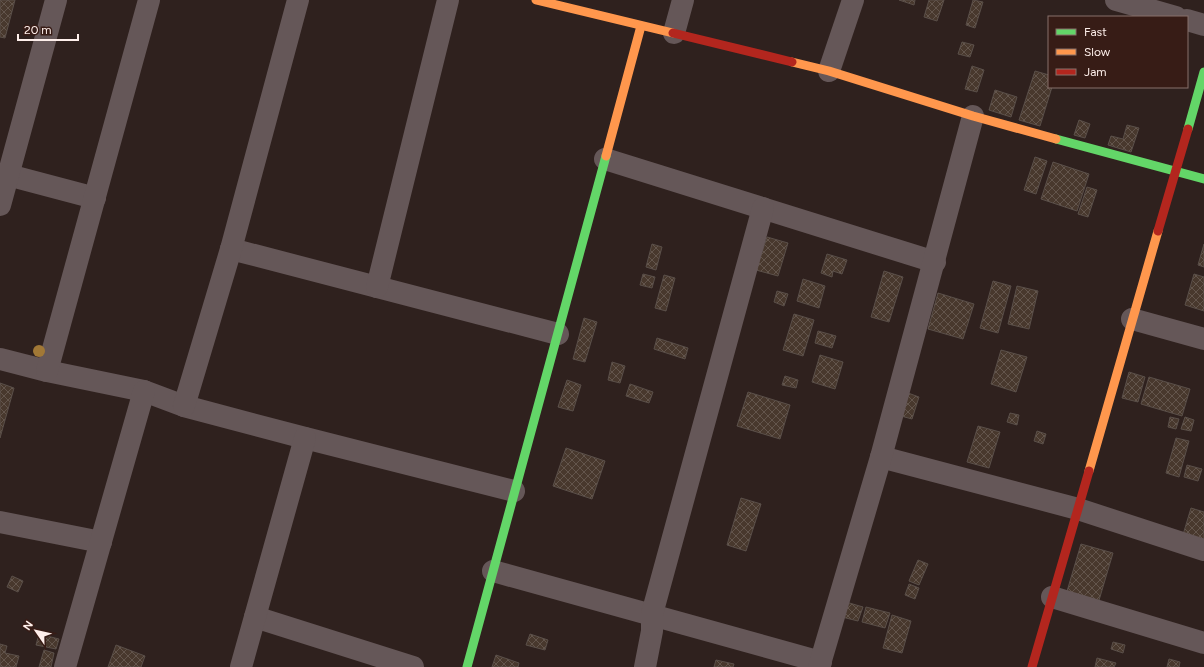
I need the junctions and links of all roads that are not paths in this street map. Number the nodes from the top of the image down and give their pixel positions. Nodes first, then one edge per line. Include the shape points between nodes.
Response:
1 (56, 0) edge
2 (149, 0) edge
3 (298, 0) edge
4 (448, 0) edge
5 (536, 0) edge
6 (683, 0) edge
7 (853, 0) edge
8 (1116, 0) edge
9 (1172, 16) edge
10 (1188, 20) edge
11 (1204, 25) edge
12 (641, 26) junction
13 (674, 32) junction
14 (829, 72) junction
15 (1204, 72) edge
16 (973, 116) junction
17 (605, 159) junction
18 (1175, 172) junction
19 (8, 175) junction
20 (1204, 179) edge
21 (95, 198) junction
22 (0, 205) edge
23 (763, 208) junction
24 (231, 249) junction
25 (935, 262) junction
26 (377, 287) junction
27 (1132, 319) junction
28 (558, 334) junction
29 (1204, 338) edge
30 (0, 359) edge
31 (47, 371) junction
32 (144, 391) junction
33 (184, 406) junction
34 (305, 438) junction
35 (881, 458) junction
36 (514, 491) junction
37 (1078, 509) junction
38 (0, 522) edge
39 (101, 542) junction
40 (1204, 550) edge
41 (493, 571) junction
42 (1052, 597) junction
43 (652, 614) junction
44 (255, 617) junction
45 (1203, 639) edge
46 (820, 664) edge
47 (65, 667) edge
48 (241, 667) edge
49 (413, 667) edge
50 (467, 667) edge
51 (645, 667) edge
52 (1032, 667) edge

1 - 19 street
2 - 21 street
3 - 24 street
4 - 26 street
5 - 12 street
6 - 13 street
7 - 14 street
8 - 9 street
10 - 11 street
12 - 13 street
12 - 17 street
13 - 14 street
14 - 16 street
15 - 18 street
16 - 18 street
16 - 25 street
17 - 23 street
17 - 28 street
18 - 20 street
18 - 27 street
19 - 21 street
19 - 22 street
21 - 31 street
23 - 25 street
23 - 43 street
24 - 26 street
24 - 33 street
25 - 35 street
26 - 28 street
27 - 29 street
27 - 37 street
28 - 36 street
30 - 31 street
31 - 32 street
32 - 33 street
32 - 39 street
33 - 34 street
34 - 36 street
34 - 44 street
35 - 37 street
35 - 46 street
36 - 41 street
37 - 40 street
37 - 42 street
38 - 39 street
39 - 47 street
41 - 43 street
41 - 50 street
42 - 45 street
42 - 52 street
43 - 46 street
43 - 51 street via 652,631
44 - 48 street
44 - 49 street

